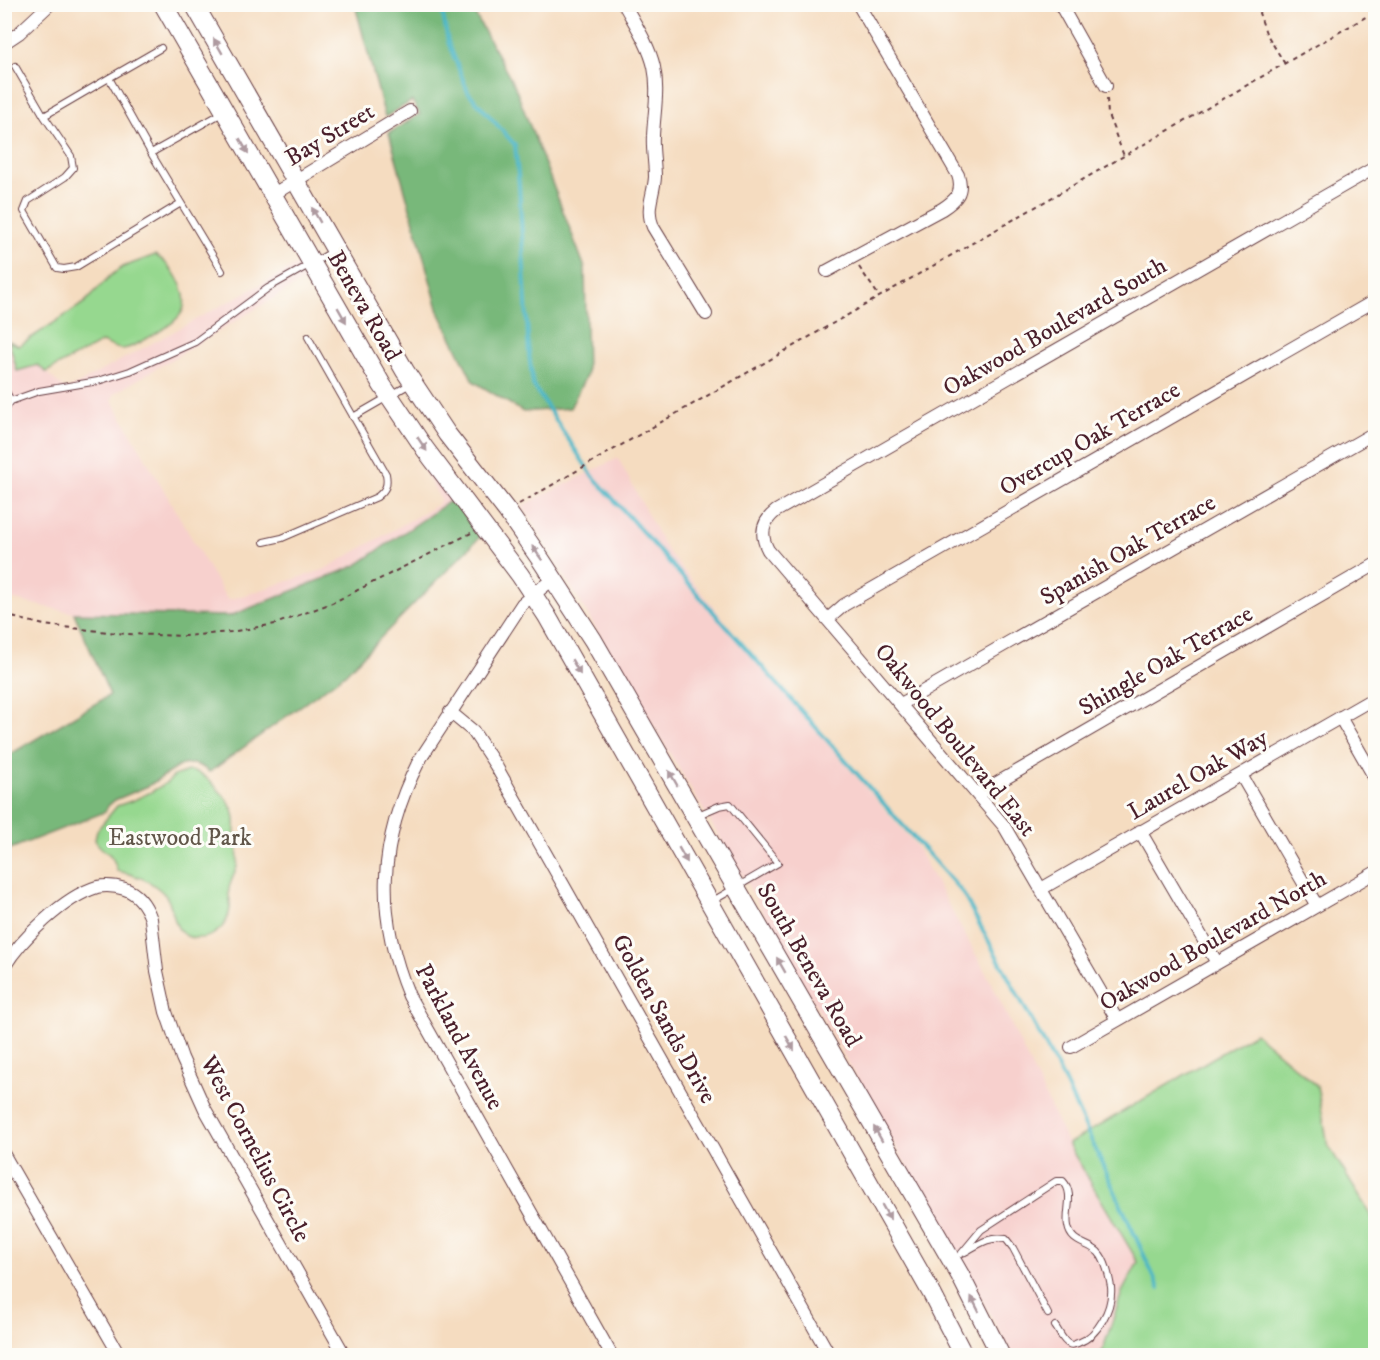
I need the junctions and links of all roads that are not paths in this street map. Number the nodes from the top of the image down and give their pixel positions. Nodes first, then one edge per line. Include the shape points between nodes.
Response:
1 (50, 4) edge
2 (163, 4) edge
3 (194, 4) edge
4 (624, 4) edge
5 (858, 4) edge
6 (1060, 4) edge
7 (4, 43) edge
8 (161, 48) dead end
9 (15, 66) dead end
10 (109, 78) junction
11 (1106, 86) road end
12 (410, 111) dead end
13 (224, 112) junction
14 (44, 116) junction
15 (151, 153) junction
16 (1376, 167) edge
17 (296, 181) junction
18 (272, 195) junction
19 (181, 203) junction
20 (336, 250) junction
21 (312, 264) junction
22 (222, 270) dead end
23 (827, 271) dead end
24 (1376, 300) edge
25 (706, 314) dead end
26 (308, 337) dead end
27 (412, 382) junction
28 (4, 388) edge
29 (389, 396) junction
30 (11, 401) junction
31 (4, 411) edge
32 (353, 417) junction
33 (1376, 432) edge
34 (763, 531) joint
35 (264, 542) dead end
36 (1376, 564) edge
37 (554, 578) junction
38 (533, 595) junction
39 (569, 602) joint
40 (828, 619) junction
41 (1376, 697) edge
42 (901, 704) junction
43 (450, 712) junction
44 (1340, 717) junction
45 (1241, 775) junction
46 (1376, 780) edge
47 (978, 794) junction
48 (695, 817) junction
49 (1140, 831) junction
50 (1376, 872) edge
51 (736, 888) junction
52 (1041, 889) junction
53 (710, 903) junction
54 (1317, 906) junction
55 (1217, 963) junction
56 (4, 967) edge
57 (1117, 1020) junction
58 (1071, 1047) dead end
59 (4, 1155) edge
60 (956, 1257) junction
61 (1048, 1314) dead end
62 (1055, 1326) dead end
63 (120, 1356) edge
64 (345, 1356) edge
65 (612, 1356) edge
66 (830, 1356) edge
67 (964, 1356) edge
68 (1001, 1356) edge

1 - 7 street
2 - 13 main road, Beneva Road
17 -> 3 main road, Beneva Road
4 - 25 street via 651,56 656,79 655,180 650,220
5 - 23 street via 961,183 951,204
6 - 11 street
8 - 10 lane
9 - 14 lane
10 - 14 lane
10 - 15 lane
12 - 17 street, Bay Street
13 - 15 lane
13 -> 18 main road, Beneva Road
14 - 19 lane via 70,156 73,168 28,201 24,211 57,268 76,267
15 - 19 lane
16 - 34 street, Oakwood Boulevard South via 776,512 766,521
17 - 18 street, Bay Street
20 -> 17 main road, Beneva Road
18 - 21 main road, Beneva Road
19 - 22 lane
20 - 21 lane
20 - 27 main road, Beneva Road
21 -> 29 main road, Beneva Road
21 - 30 lane via 267,288 195,342 109,378 39,391
24 - 40 street, Overcup Oak Terrace via 844,605
26 - 32 lane
27 - 29 lane
37 -> 27 main road, Beneva Road
28 - 30 lane
29 - 32 lane
29 -> 38 main road, Beneva Road
30 - 31 lane
32 - 35 lane via 386,474 386,488 376,497
33 - 42 street, Spanish Oak Terrace
34 - 40 street, Oakwood Boulevard East via 768,550
36 - 47 street, Shingle Oak Terrace
37 - 38 street, Parkland Avenue
37 - 39 main road, Beneva Road
38 - 43 street, Parkland Avenue via 522,604
38 -> 53 main road, Beneva Road
48 -> 39 main road, South Beneva Road
40 - 42 street, Oakwood Boulevard East
41 - 44 street, Laurel Oak Way
42 - 47 street, Oakwood Boulevard East
43 - 65 street, Parkland Avenue via 415,769 395,817 385,880 392,948 421,1018
43 - 66 street, Golden Sands Drive via 473,732 496,766
44 - 45 street, Laurel Oak Way
44 - 46 street
45 - 49 street, Laurel Oak Way
45 - 54 street
47 - 52 street, Oakwood Boulevard East via 1004,826
48 - 51 main road, South Beneva Road
48 - 51 lane via 730,804 778,863
49 - 52 street, Laurel Oak Way
49 - 55 street
50 - 54 street, Oakwood Boulevard North
51 - 53 lane
60 -> 51 main road, South Beneva Road
52 - 57 street, Oakwood Boulevard East
53 -> 67 main road
54 - 55 street, Oakwood Boulevard North
55 - 57 street, Oakwood Boulevard North
56 - 64 street, West Cornelius Circle via 26,938 86,892 106,886 136,895 151,919 166,1012 182,1058 205,1108
57 - 58 street, Oakwood Boulevard North
59 - 63 street
60 - 61 lane via 988,1240 1006,1239
60 - 62 lane via 993,1221 1056,1181 1063,1181 1070,1203 1071,1235 1099,1253 1111,1287 1106,1313 1085,1340 1067,1343
68 -> 60 main road, South Beneva Road

